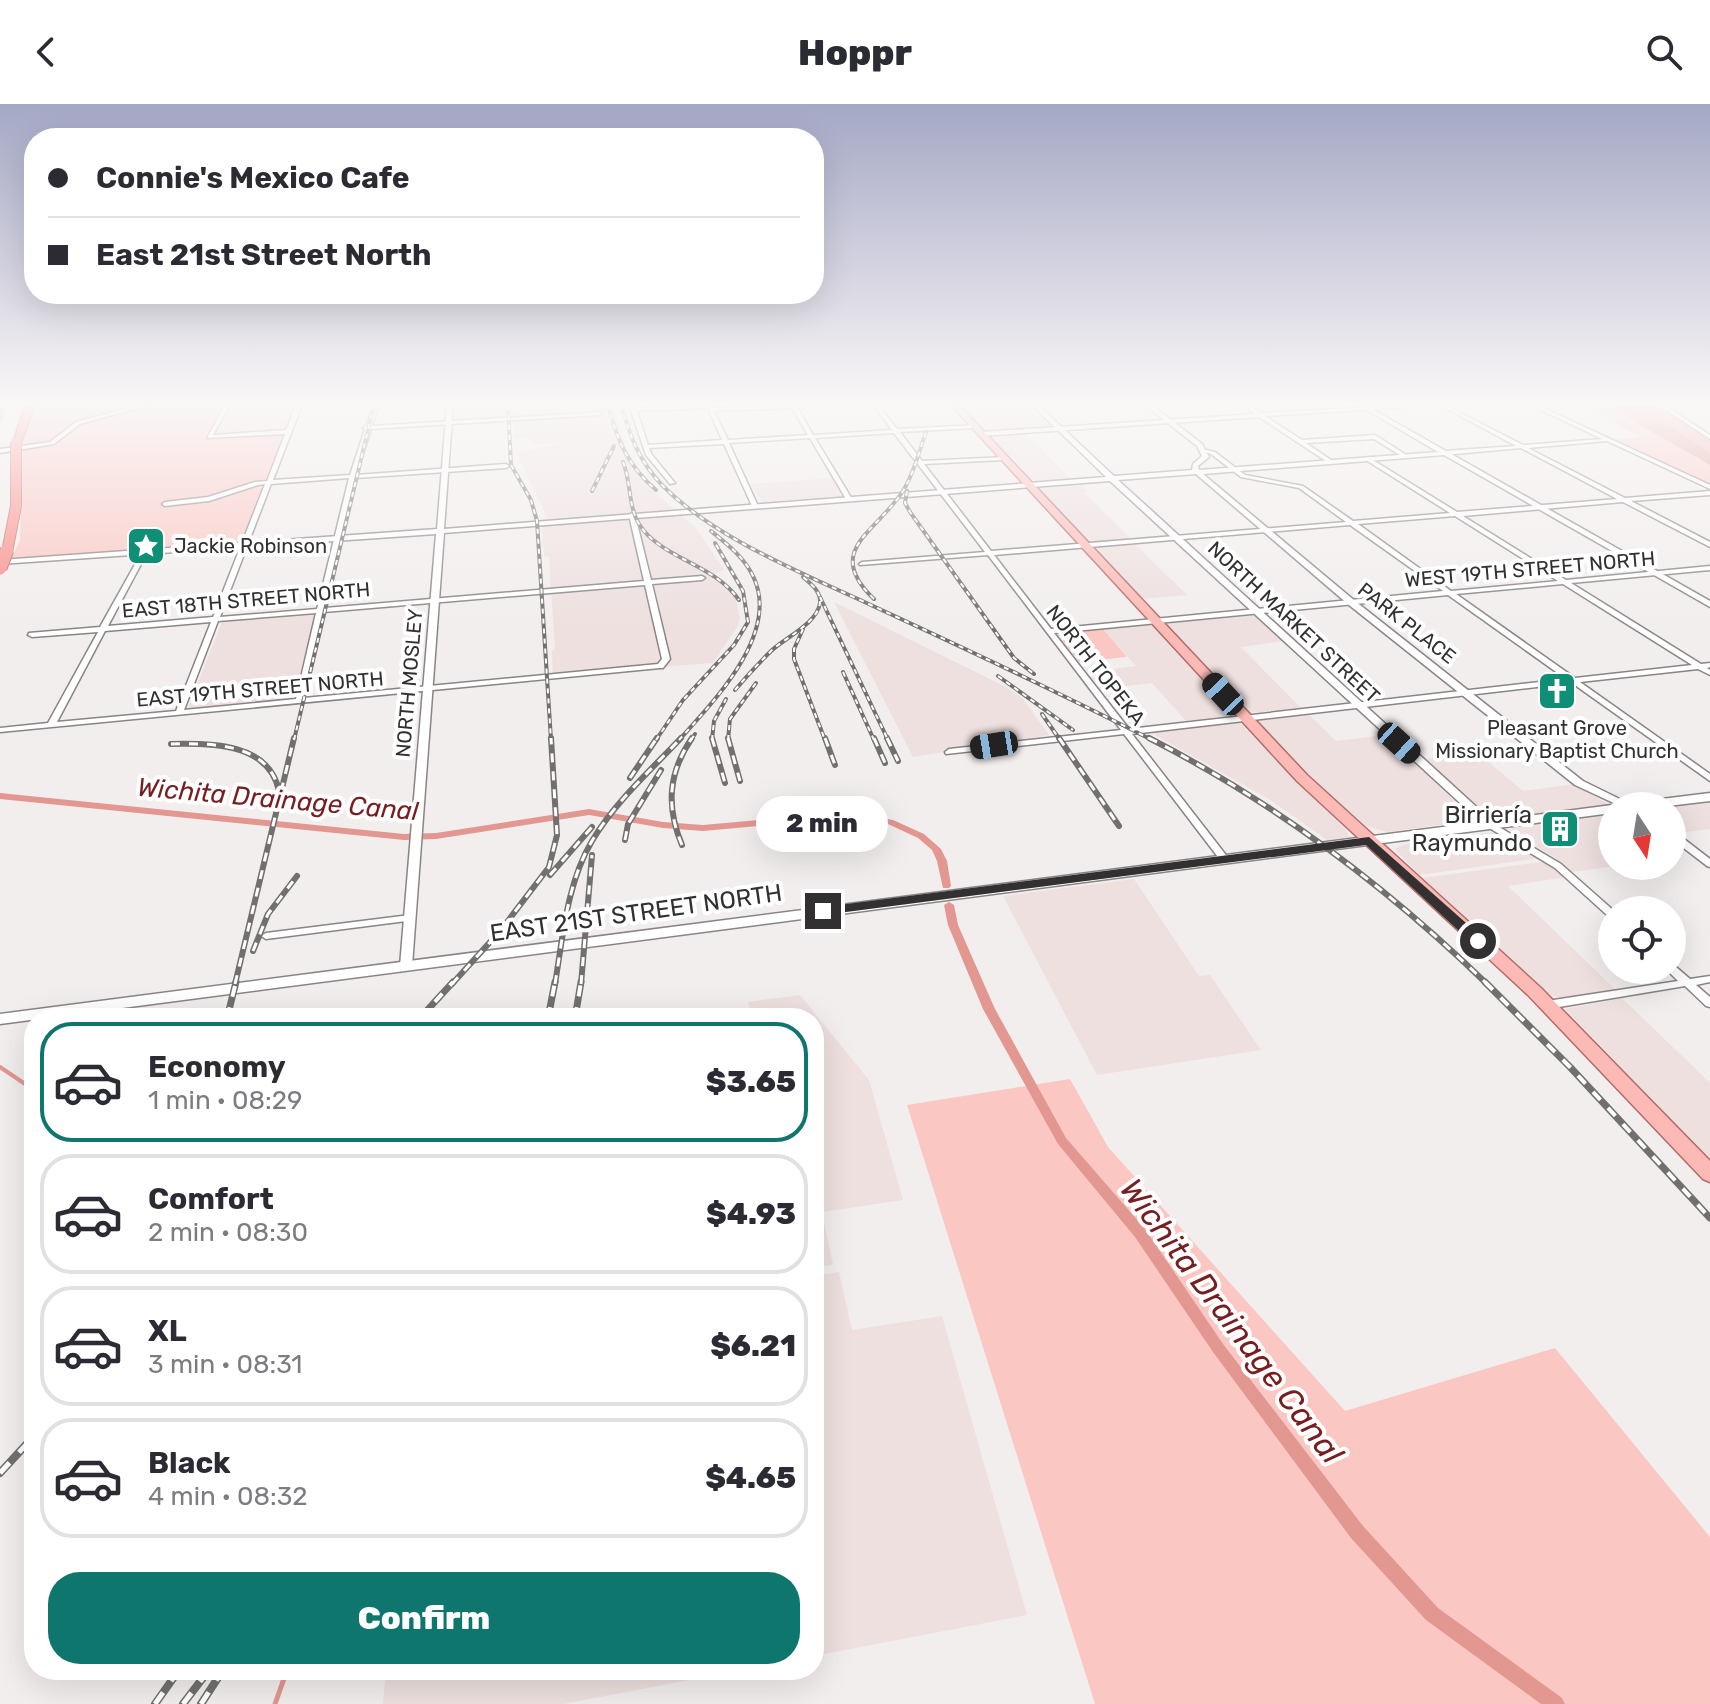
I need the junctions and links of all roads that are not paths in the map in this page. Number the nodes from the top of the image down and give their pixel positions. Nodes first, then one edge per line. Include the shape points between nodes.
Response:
1 (16, 480) edge
2 (269, 480) edge
3 (315, 480) edge
4 (351, 480) edge
5 (442, 480) edge
6 (670, 480) edge
7 (744, 480) edge
8 (837, 480) edge
9 (932, 480) edge
10 (1023, 480) edge
11 (1092, 480) edge
12 (1114, 480) edge
13 (1206, 480) edge
14 (1263, 480) edge
15 (1401, 480) edge
16 (1491, 480) edge
17 (1585, 480) edge
18 (1689, 480) edge
19 (268, 483) junction
20 (672, 483) dead end
21 (1028, 485) junction
22 (1710, 490) edge
23 (941, 492) junction
24 (849, 499) junction
25 (1624, 500) junction
26 (165, 504) dead end
27 (755, 506) junction
28 (1540, 507) junction
29 (1457, 514) junction
30 (632, 515) junction
31 (1352, 523) junction
32 (439, 529) junction
33 (1265, 531) junction
34 (339, 537) junction
35 (1176, 538) junction
36 (245, 544) junction
37 (1710, 545) edge
38 (1085, 546) junction
39 (145, 551) junction
40 (989, 554) junction
41 (2, 564) edge
42 (862, 564) dead end
43 (1710, 568) edge
44 (1657, 573) junction
45 (702, 578) dead end
46 (1565, 582) junction
47 (646, 583) junction
48 (1450, 593) junction
49 (436, 600) junction
50 (1352, 603) junction
51 (1710, 604) edge
52 (320, 610) junction
53 (1256, 612) junction
54 (215, 619) junction
55 (1155, 621) junction
56 (105, 628) junction
57 (1049, 631) junction
58 (32, 635) dead end
59 (1710, 665) edge
60 (1699, 667) junction
61 (1710, 673) edge
62 (1573, 680) junction
63 (428, 689) junction
64 (1466, 692) junction
65 (299, 702) junction
66 (1356, 704) junction
67 (179, 713) junction
68 (1243, 716) junction
69 (51, 725) junction
70 (0, 730) edge
71 (1127, 730) junction
72 (949, 752) dead end
73 (1710, 778) edge
74 (1599, 792) edge
75 (1710, 797) edge
76 (1686, 800) edge
77 (1598, 811) edge
78 (1489, 824) junction
79 (1369, 841) junction
80 (1686, 845) edge
81 (1224, 859) junction
82 (1710, 864) edge
83 (1598, 902) edge
84 (410, 918) junction
85 (266, 936) dead end
86 (406, 966) junction
87 (1710, 979) edge
88 (1688, 983) junction
89 (1710, 1003) edge
90 (1547, 1005) junction
91 (84, 1008) edge
92 (24, 1016) edge
93 (0, 1019) edge
94 (1710, 1174) edge

1 - 41 highway, bridge via 15,527
2 - 19 street
3 - 19 street
4 - 34 street
5 - 32 street, NORTH MOSLEY
6 - 20 street
7 - 27 street
8 - 24 street
9 - 23 street, NORTH TOPEKA
10 - 21 main road
11 - 21 street
12 - 35 street, NORTH MARKET STREET
13 - 33 street, PARK PLACE
14 - 31 street via 1296,484
15 - 29 street
16 - 28 street
17 - 25 street
18 - 22 street
19 - 26 street
19 - 36 street
21 - 23 street
21 - 38 main road
22 - 25 street
23 - 24 street
23 - 40 street, NORTH TOPEKA
24 - 27 street
25 - 28 street
25 - 37 street
27 - 30 street
28 - 29 street
28 - 44 street
29 - 31 street
29 - 46 street
30 - 32 street
30 - 47 street
31 - 33 street
31 - 48 street
32 - 34 street
32 - 49 street, NORTH MOSLEY
33 - 35 street
33 - 50 street, PARK PLACE
34 - 36 street
34 - 52 street
35 - 38 street
35 - 53 street, NORTH MARKET STREET
36 - 39 street
36 - 54 street
38 - 40 street
38 - 55 main road
39 - 41 street
39 - 56 street
40 - 42 street
40 - 57 street, NORTH TOPEKA
43 - 44 street, WEST 19TH STREET NORTH
44 - 46 street, WEST 19TH STREET NORTH
44 - 51 street
45 - 47 street, EAST 18TH STREET NORTH
46 - 48 street, WEST 19TH STREET NORTH
46 - 60 street
47 - 49 street, EAST 18TH STREET NORTH
47 - 63 street, EAST 19TH STREET NORTH via 665,663
48 - 50 street, WEST 19TH STREET NORTH
48 - 62 street
49 - 52 street, EAST 18TH STREET NORTH
49 - 63 street, NORTH MOSLEY
50 - 53 street
50 - 64 street, PARK PLACE
52 - 54 street, EAST 18TH STREET NORTH
52 - 65 street
53 - 55 street
53 - 66 street, NORTH MARKET STREET
54 - 56 street, EAST 18TH STREET NORTH
54 - 67 street
55 - 57 street
55 - 68 main road
56 - 58 street, EAST 18TH STREET NORTH
56 - 69 street
57 - 71 street, NORTH TOPEKA
59 - 60 street
60 - 61 street
60 - 62 street
62 - 64 street
62 - 73 street
63 - 65 street, EAST 19TH STREET NORTH
63 - 84 street, NORTH MOSLEY
64 - 66 street
64 - 74 street, PARK PLACE via 1579,783
65 - 67 street, EAST 19TH STREET NORTH
66 - 68 street
66 - 78 street, NORTH MARKET STREET
67 - 69 street, EAST 19TH STREET NORTH
68 - 71 street
68 - 79 main road
69 - 70 street, EAST 19TH STREET NORTH
71 - 72 street
71 - 81 street, NORTH TOPEKA
75 - 76 main road
77 - 78 main road, EAST 21ST STREET NORTH
78 - 79 main road, EAST 21ST STREET NORTH
78 - 83 street, NORTH MARKET STREET via 1558,866
79 - 81 main road, EAST 21ST STREET NORTH
79 - 90 main road
80 - 82 street
81 - 86 main road, EAST 21ST STREET NORTH
84 - 85 street
84 - 86 street, NORTH MOSLEY
86 - 91 main road, EAST 21ST STREET NORTH
87 - 88 street
88 - 89 street
88 - 90 street
90 - 94 main road
92 - 93 main road, EAST 21ST STREET NORTH

